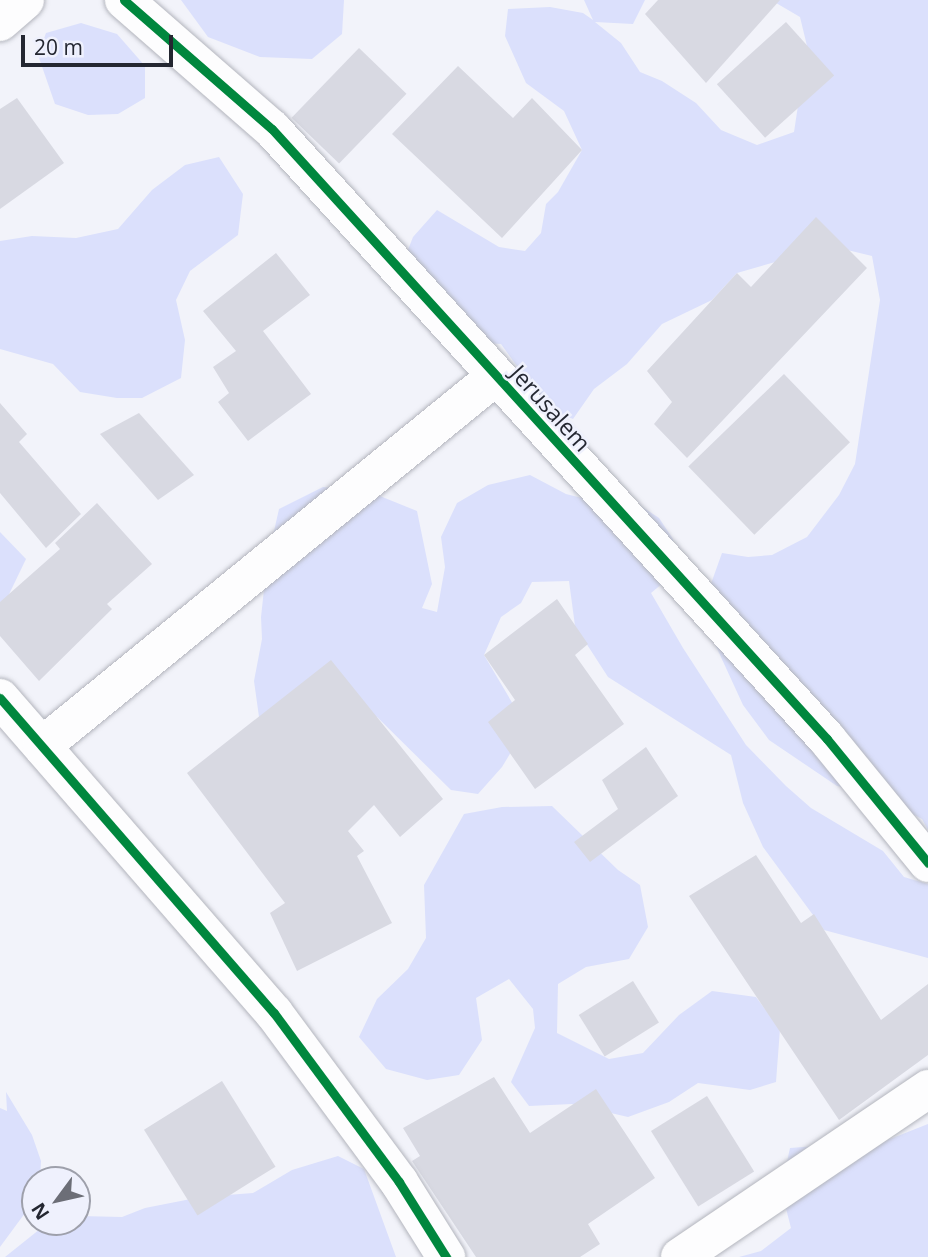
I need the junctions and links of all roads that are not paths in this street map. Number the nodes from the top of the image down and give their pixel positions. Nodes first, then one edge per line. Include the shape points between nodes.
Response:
1 (25, 0) edge
2 (124, 0) edge
3 (0, 22) edge
4 (496, 376) junction
5 (0, 698) edge
6 (42, 746) junction
7 (928, 863) edge
8 (928, 1089) edge
9 (446, 1257) edge
10 (680, 1257) edge

1 - 3 street
2 - 4 street, Jerusalem via 272,129
4 - 6 street
4 - 7 street, Jerusalem via 827,739
5 - 6 street
6 - 9 street via 274,1013 399,1182
8 - 10 street

